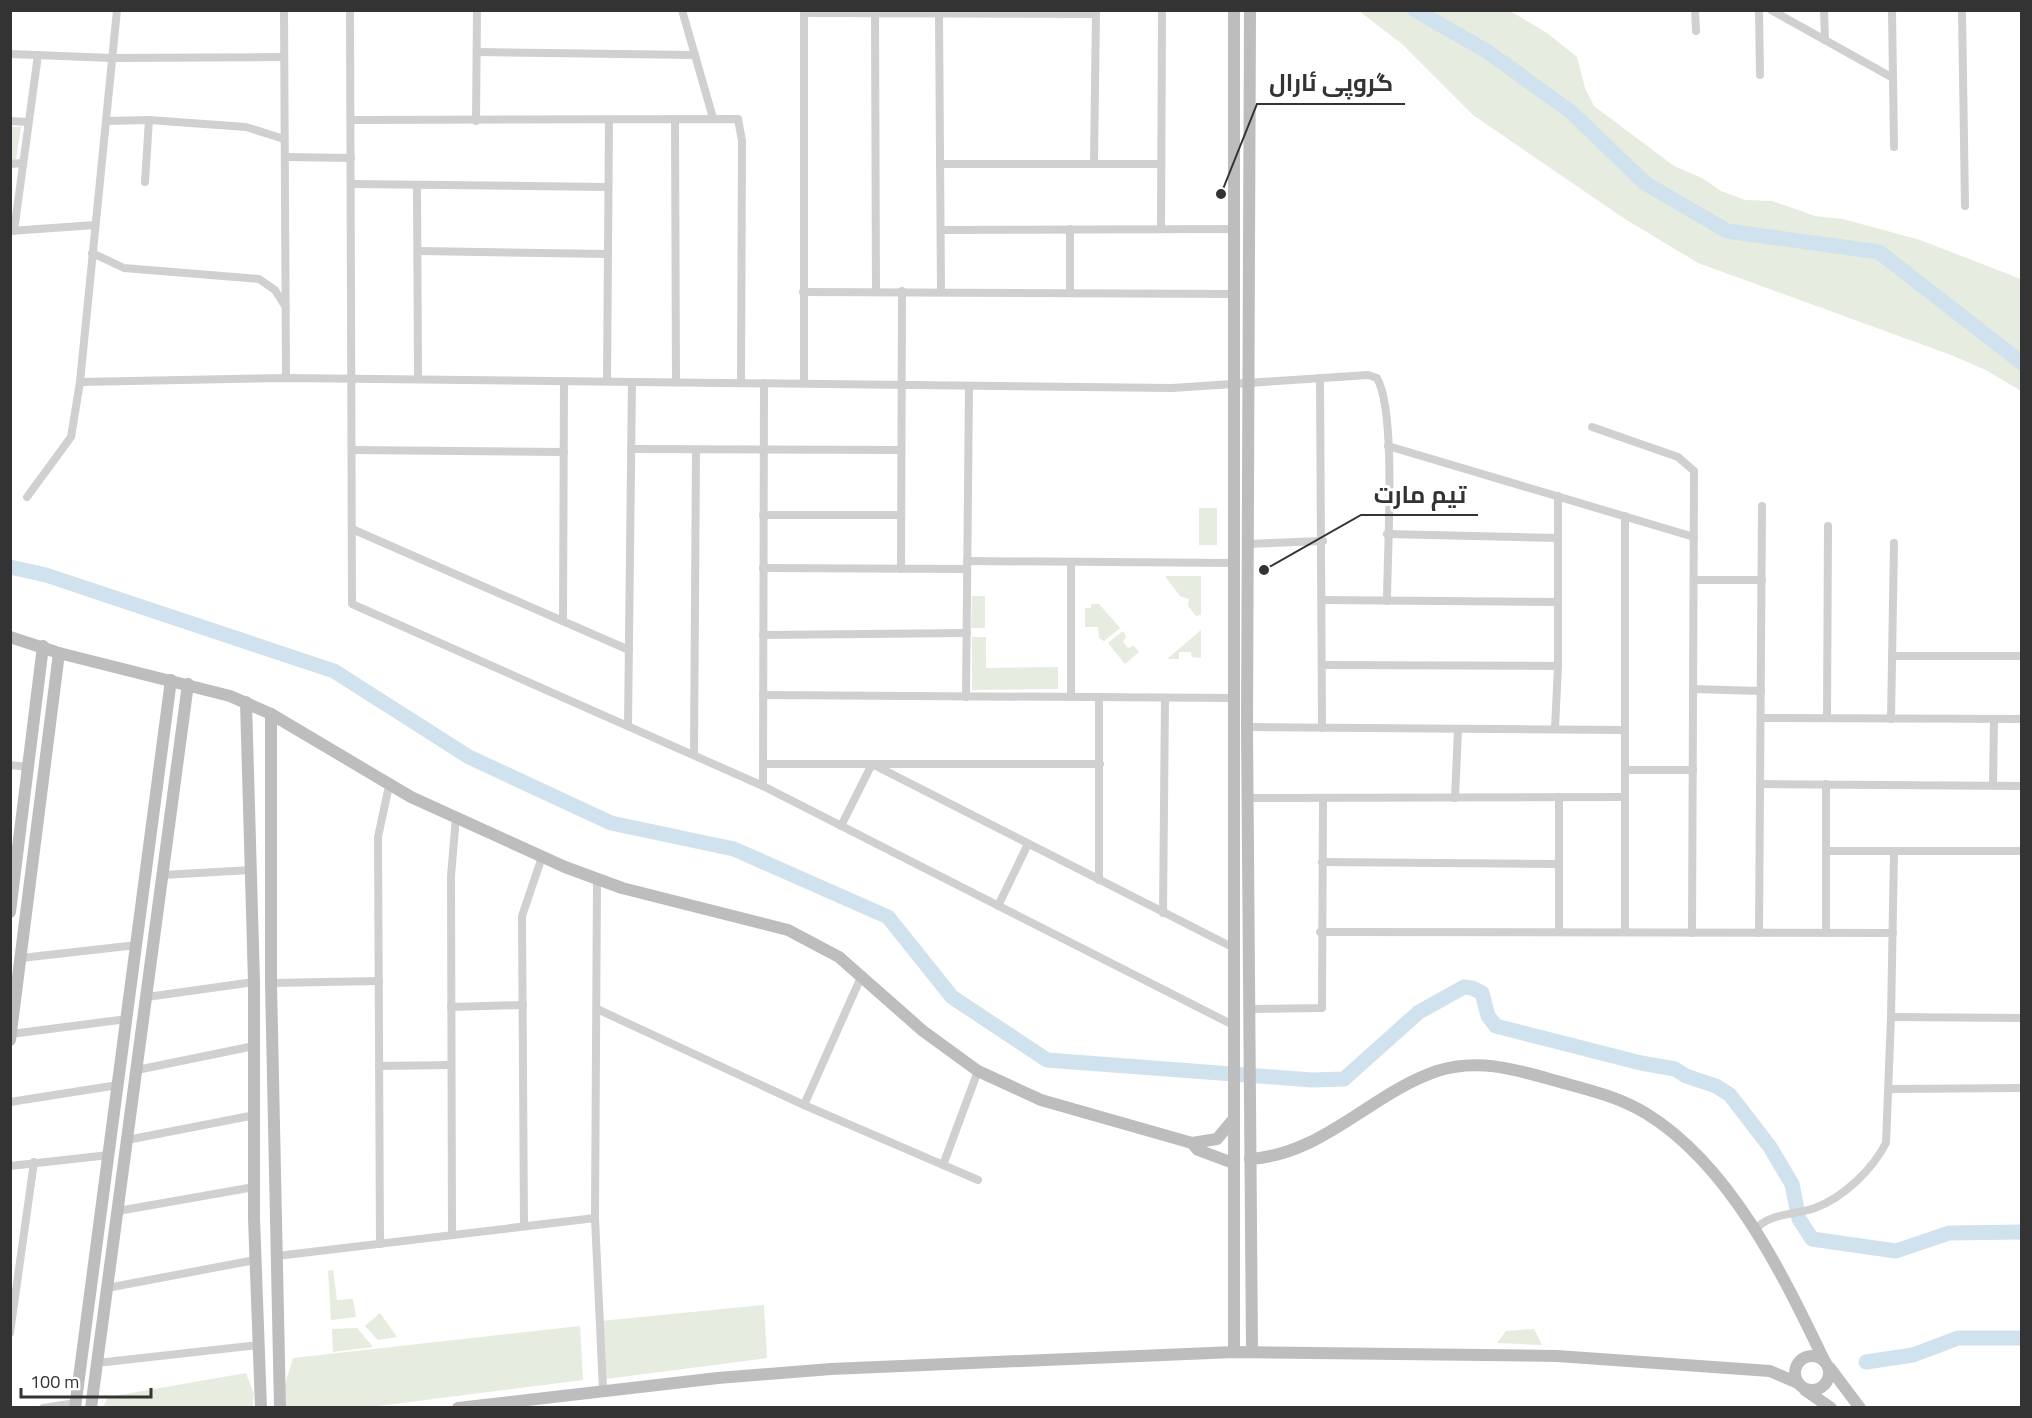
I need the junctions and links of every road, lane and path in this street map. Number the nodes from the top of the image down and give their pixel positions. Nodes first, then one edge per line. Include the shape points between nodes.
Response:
1 (117, 10) edge
2 (284, 10) edge
3 (350, 10) edge
4 (477, 10) edge
5 (682, 10) edge
6 (1162, 10) edge
7 (1234, 10) edge
8 (1250, 10) edge
9 (1695, 10) edge
10 (1760, 10) edge
11 (1771, 10) edge
12 (1824, 10) edge
13 (1892, 10) edge
14 (1962, 10) edge
15 (804, 12) edge
16 (1096, 12) edge
17 (875, 14) junction
18 (939, 14) junction
19 (1696, 31) dead end
20 (1825, 40) junction
21 (478, 52) junction
22 (10, 54) edge
23 (38, 55) junction
24 (695, 55) junction
25 (284, 57) junction
26 (112, 58) junction
27 (1760, 75) dead end
28 (1893, 78) junction
29 (713, 118) junction
30 (149, 120) junction
31 (351, 120) junction
32 (10, 121) edge
33 (106, 121) junction
34 (476, 121) junction
35 (609, 121) junction
36 (675, 121) junction
37 (28, 122) junction
38 (284, 139) junction
39 (1894, 147) dead end
40 (285, 157) junction
41 (351, 158) junction
42 (22, 163) junction
43 (1095, 163) junction
44 (10, 164) edge
45 (940, 164) junction
46 (1161, 164) junction
47 (145, 182) dead end
48 (351, 184) junction
49 (417, 185) junction
50 (608, 187) junction
51 (1965, 206) dead end
52 (95, 225) junction
53 (1070, 229) junction
54 (1161, 229) junction
55 (1235, 229) junction
56 (941, 230) junction
57 (12, 231) edge
58 (418, 251) junction
59 (92, 253) junction
60 (608, 254) junction
61 (876, 291) junction
62 (902, 291) junction
63 (803, 292) junction
64 (941, 292) junction
65 (1070, 293) junction
66 (1234, 294) junction
67 (286, 307) junction
68 (286, 378) junction
69 (352, 378) junction
70 (1320, 378) junction
71 (418, 379) junction
72 (80, 381) junction
73 (564, 381) junction
74 (607, 381) junction
75 (632, 382) junction
76 (676, 382) junction
77 (741, 383) junction
78 (764, 383) junction
79 (804, 383) junction
80 (901, 385) junction
81 (1233, 385) junction
82 (1249, 385) junction
83 (969, 386) junction
84 (1592, 427) dead end
85 (1388, 446) junction
86 (631, 449) junction
87 (352, 450) junction
88 (696, 450) junction
89 (764, 450) junction
90 (901, 450) junction
91 (564, 452) junction
92 (1558, 496) junction
93 (27, 497) dead end
94 (1762, 506) dead end
95 (763, 515) junction
96 (901, 515) junction
97 (1625, 516) junction
98 (1828, 526) dead end
99 (352, 529) junction
100 (1387, 534) junction
101 (1694, 537) junction
102 (1558, 538) junction
103 (1323, 541) junction
104 (1894, 543) dead end
105 (1248, 544) junction
106 (1071, 561) junction
107 (1233, 563) junction
108 (967, 565) junction
109 (763, 568) junction
110 (901, 569) junction
111 (1694, 580) junction
112 (1762, 580) junction
113 (1322, 600) junction
114 (1387, 601) junction
115 (1558, 602) junction
116 (563, 621) junction
117 (967, 633) junction
118 (763, 635) junction
119 (10, 637) edge
120 (43, 646) junction
121 (629, 650) junction
122 (59, 652) junction
123 (1892, 656) junction
124 (2022, 656) edge
125 (1322, 665) junction
126 (1558, 666) junction
127 (171, 680) junction
128 (188, 684) junction
129 (1693, 689) junction
130 (1761, 691) junction
131 (763, 695) junction
132 (966, 697) junction
133 (1071, 697) junction
134 (1100, 697) junction
135 (1165, 698) junction
136 (1233, 698) junction
137 (170, 702) junction
138 (246, 702) junction
139 (187, 704) junction
140 (272, 714) junction
141 (1761, 718) junction
142 (1827, 718) junction
143 (1891, 719) junction
144 (1994, 719) junction
145 (2022, 719) edge
146 (628, 726) junction
147 (1247, 727) junction
148 (1322, 728) junction
149 (1555, 728) junction
150 (1458, 730) junction
151 (1624, 730) junction
152 (694, 755) junction
153 (763, 764) junction
154 (872, 764) junction
155 (1100, 764) junction
156 (10, 765) edge
157 (29, 767) junction
158 (1625, 770) junction
159 (1693, 770) junction
160 (1760, 784) junction
161 (1826, 784) junction
162 (1994, 785) junction
163 (389, 786) junction
164 (763, 786) junction
165 (2022, 786) edge
166 (1558, 797) junction
167 (1625, 797) junction
168 (1248, 798) junction
169 (1323, 798) junction
170 (1455, 798) junction
171 (456, 817) junction
172 (841, 826) junction
173 (1028, 844) junction
174 (1826, 851) junction
175 (2022, 851) edge
176 (1893, 852) junction
177 (542, 857) junction
178 (1322, 862) junction
179 (1559, 864) junction
180 (251, 870) junction
181 (164, 875) junction
182 (597, 880) junction
183 (1099, 880) junction
184 (12, 883) edge
185 (998, 906) junction
186 (10, 912) edge
187 (1163, 912) junction
188 (1320, 932) junction
189 (1559, 932) junction
190 (1625, 933) junction
191 (1692, 933) junction
192 (1759, 933) junction
193 (1826, 933) junction
194 (1893, 933) junction
195 (137, 945) junction
196 (1234, 948) junction
197 (21, 958) junction
198 (862, 975) junction
199 (379, 981) junction
200 (254, 982) junction
201 (271, 983) junction
202 (147, 997) junction
203 (523, 1005) junction
204 (451, 1007) junction
205 (597, 1009) junction
206 (1249, 1009) junction
207 (1892, 1017) junction
208 (2022, 1018) edge
209 (127, 1019) junction
210 (1233, 1024) junction
211 (1249, 1032) junction
212 (11, 1037) edge
213 (254, 1046) junction
214 (451, 1065) junction
215 (379, 1066) junction
216 (137, 1070) junction
217 (978, 1071) junction
218 (118, 1085) junction
219 (2022, 1088) edge
220 (1890, 1089) junction
221 (10, 1102) edge
222 (804, 1105) junction
223 (255, 1115) junction
224 (1232, 1121) junction
225 (127, 1140) junction
226 (1192, 1143) junction
227 (109, 1155) junction
228 (1250, 1159) junction
229 (34, 1162) junction
230 (1233, 1163) junction
231 (943, 1165) junction
232 (10, 1166) edge
233 (978, 1180) dead end
234 (254, 1187) junction
235 (118, 1211) junction
236 (276, 1216) junction
237 (254, 1218) junction
238 (595, 1218) junction
239 (524, 1226) junction
240 (1755, 1230) junction
241 (452, 1235) junction
242 (380, 1244) junction
243 (277, 1256) junction
244 (255, 1260) junction
245 (107, 1288) junction
246 (1807, 1324) junction
247 (10, 1333) edge
248 (258, 1345) junction
249 (1252, 1351) junction
250 (1234, 1352) junction
251 (1800, 1361) junction
252 (97, 1363) junction
253 (1827, 1364) junction
254 (1770, 1371) junction
255 (1800, 1385) junction
256 (603, 1390) junction
257 (75, 1405) edge
258 (43, 1407) edge
259 (91, 1407) edge
260 (261, 1407) edge
261 (280, 1407) edge
262 (458, 1407) edge
263 (1831, 1407) edge
264 (1860, 1407) edge

1 - 26 street
2 - 25 street
3 - 31 street
4 - 21 street
5 - 24 street
6 - 46 street
7 - 55 main road
8 - 82 main road
9 - 19 street
10 - 27 street
11 - 20 street
12 - 20 street
13 - 28 street
14 - 51 street
15 - 17 street
15 - 63 street
16 - 18 street
16 - 43 street
17 - 18 street
17 - 61 street
18 - 45 street
20 - 28 street
21 - 24 street
21 - 34 street
22 - 23 street
23 - 26 street
23 - 37 street
24 - 29 street
25 - 26 street
25 - 38 street
26 - 33 street
28 - 39 street
29 - 36 street
29 - 77 street via 738,119 742,141
30 - 33 street
30 - 38 street via 246,127
30 - 47 street
31 - 34 street
31 - 41 street
32 - 37 street
33 - 52 street
34 - 35 street
35 - 36 street
35 - 50 street
36 - 76 street
37 - 42 street
38 - 40 street
40 - 41 street
40 - 67 street
41 - 48 street
42 - 44 street
42 - 57 street
43 - 45 street
43 - 46 street
45 - 56 street
46 - 54 street
48 - 49 street
48 - 69 street
49 - 50 street
49 - 58 street
50 - 60 street
52 - 57 street
52 - 59 street
53 - 54 street
53 - 56 street
53 - 65 street
54 - 55 street
55 - 66 main road
56 - 64 street
58 - 60 street
58 - 71 street
59 - 67 street via 124,268 258,279 275,290
59 - 72 street
60 - 74 street
61 - 62 street
61 - 63 street
62 - 64 street
62 - 80 street
63 - 79 street
64 - 65 street
65 - 66 street
66 - 81 main road
67 - 68 street
68 - 69 street
68 - 72 street
69 - 71 street
69 - 87 street
70 - 82 street
70 - 85 street via 1377,378 1382,388
70 - 103 street
71 - 73 street
72 - 93 street via 71,437
73 - 74 street
73 - 91 street
74 - 75 street
75 - 76 street
75 - 86 street
76 - 77 street
77 - 78 street
78 - 79 street
78 - 89 street
79 - 80 street
80 - 83 street
80 - 90 street
81 - 82 street
81 - 83 street
81 - 107 main road
82 - 105 main road
83 - 108 street
84 - 101 street via 1688,464 1694,471
85 - 92 street
85 - 100 street
86 - 88 street
86 - 121 street
87 - 91 street
87 - 99 street
88 - 89 street
88 - 152 street
89 - 90 street
89 - 95 street
90 - 96 street
91 - 116 street
92 - 97 street
92 - 102 street
94 - 112 street
95 - 96 street
95 - 109 street
96 - 110 street
97 - 101 street
97 - 151 street
98 - 142 street
99 - 116 street
99 - 146 street via 352,604
100 - 102 street
100 - 114 street
101 - 111 street
102 - 115 street
103 - 105 street
103 - 113 street
104 - 123 street
105 - 147 main road
106 - 107 street
106 - 108 street
106 - 133 street
107 - 136 main road
108 - 110 street
108 - 117 street
109 - 110 street
109 - 118 street
111 - 112 street
111 - 129 street
112 - 130 street
113 - 114 street
113 - 125 street
114 - 115 street
115 - 126 street
116 - 121 street
117 - 118 street
117 - 132 street
118 - 131 street
119 - 120 main road
120 - 122 main road
120 - 157 main road
121 - 146 street
122 - 127 main road
122 - 197 main road
123 - 124 street
123 - 143 street
125 - 126 street
125 - 148 street
126 - 149 street
127 - 128 main road
127 - 137 main road
128 - 138 main road
128 - 139 main road
129 - 130 street
129 - 159 street
130 - 141 street
131 - 132 street
131 - 153 street
132 - 133 street
133 - 134 street
134 - 135 street
134 - 155 street
135 - 136 street
135 - 187 street
136 - 196 main road
137 - 139 main road via 179,699
137 - 195 main road
138 - 140 main road
138 - 180 main road
139 - 181 main road
140 - 163 main road
140 - 201 main road
141 - 142 street
141 - 160 street
142 - 143 street
143 - 144 street
144 - 145 street
144 - 162 street
146 - 152 street
147 - 148 street
147 - 168 main road
148 - 150 street
149 - 150 street
149 - 151 street
150 - 170 street
151 - 158 street
152 - 164 street
153 - 154 street
153 - 164 street
154 - 155 street
154 - 172 street
154 - 173 street
155 - 183 street
156 - 157 street
157 - 184 main road
158 - 159 street
158 - 167 street
159 - 191 street
160 - 161 street
160 - 192 street
161 - 162 street
161 - 174 street
162 - 165 street
163 - 171 main road
163 - 199 street via 378,837
164 - 172 street
166 - 167 street
166 - 170 street
166 - 179 street
167 - 190 street
168 - 169 street
168 - 206 main road
169 - 170 street
169 - 178 street
171 - 177 main road
171 - 204 street via 451,876
172 - 185 street
173 - 183 street
173 - 185 street
174 - 176 street
174 - 193 street
175 - 176 street
176 - 194 street
177 - 182 main road
177 - 203 street via 522,916
178 - 179 street
178 - 188 street
179 - 189 street
180 - 181 street
180 - 200 main road
181 - 202 main road
182 - 198 main road via 788,930 823,947
182 - 205 street
183 - 187 street
184 - 186 main road
185 - 210 street
187 - 196 street
188 - 189 street
188 - 206 street via 1322,1008
189 - 190 street
190 - 191 street
191 - 192 street
192 - 193 street
193 - 194 street
194 - 207 street
195 - 197 street
195 - 209 main road
196 - 210 main road
197 - 212 main road
198 - 217 main road via 923,1031
198 - 222 street
199 - 201 street
199 - 215 street
200 - 202 street
200 - 213 main road
201 - 236 main road
202 - 216 main road
203 - 204 street
203 - 239 street
204 - 214 street
205 - 222 street
205 - 238 street
206 - 211 main road
207 - 208 street
207 - 220 street
209 - 212 street
209 - 218 main road
210 - 211 main road
210 - 224 main road
211 - 228 main road
213 - 216 street
213 - 223 main road
214 - 215 street
214 - 241 street
215 - 242 street
216 - 225 main road
217 - 226 main road via 1041,1100
217 - 231 street
218 - 221 street
218 - 227 main road
219 - 220 street
220 - 240 street via 1888,1135 1877,1160 1859,1178 1815,1208 1767,1220
222 - 231 street
223 - 225 street
223 - 234 main road
224 - 226 main road via 1216,1139
224 - 230 main road
225 - 235 main road
226 - 230 main road via 1198,1150
227 - 229 street
227 - 257 main road
228 - 240 main road via 1315,1142 1397,1091 1438,1071 1471,1065 1504,1066 1608,1095 1645,1113 1679,1138 1722,1183
228 - 249 main road
229 - 232 street
229 - 247 street
230 - 250 main road
231 - 233 street
234 - 235 street
234 - 237 main road
235 - 245 main road
236 - 237 main road
236 - 243 main road
237 - 244 main road
238 - 239 street
238 - 256 street
239 - 241 street
240 - 246 main road
241 - 242 street
242 - 243 street
243 - 261 main road
244 - 245 street
244 - 248 main road
245 - 252 main road
246 - 251 main road via 1807,1344
246 - 253 main road
248 - 252 street
248 - 260 main road
249 - 250 main road
249 - 254 main road via 1557,1356
250 - 256 main road via 831,1369
251 - 253 main road via 1814,1356
251 - 254 main road
251 - 255 main road via 1795,1373
252 - 259 main road
253 - 255 main road via 1829,1377 1823,1387 1813,1390
253 - 264 main road
254 - 255 main road
255 - 263 main road
256 - 262 main road
257 - 258 street

